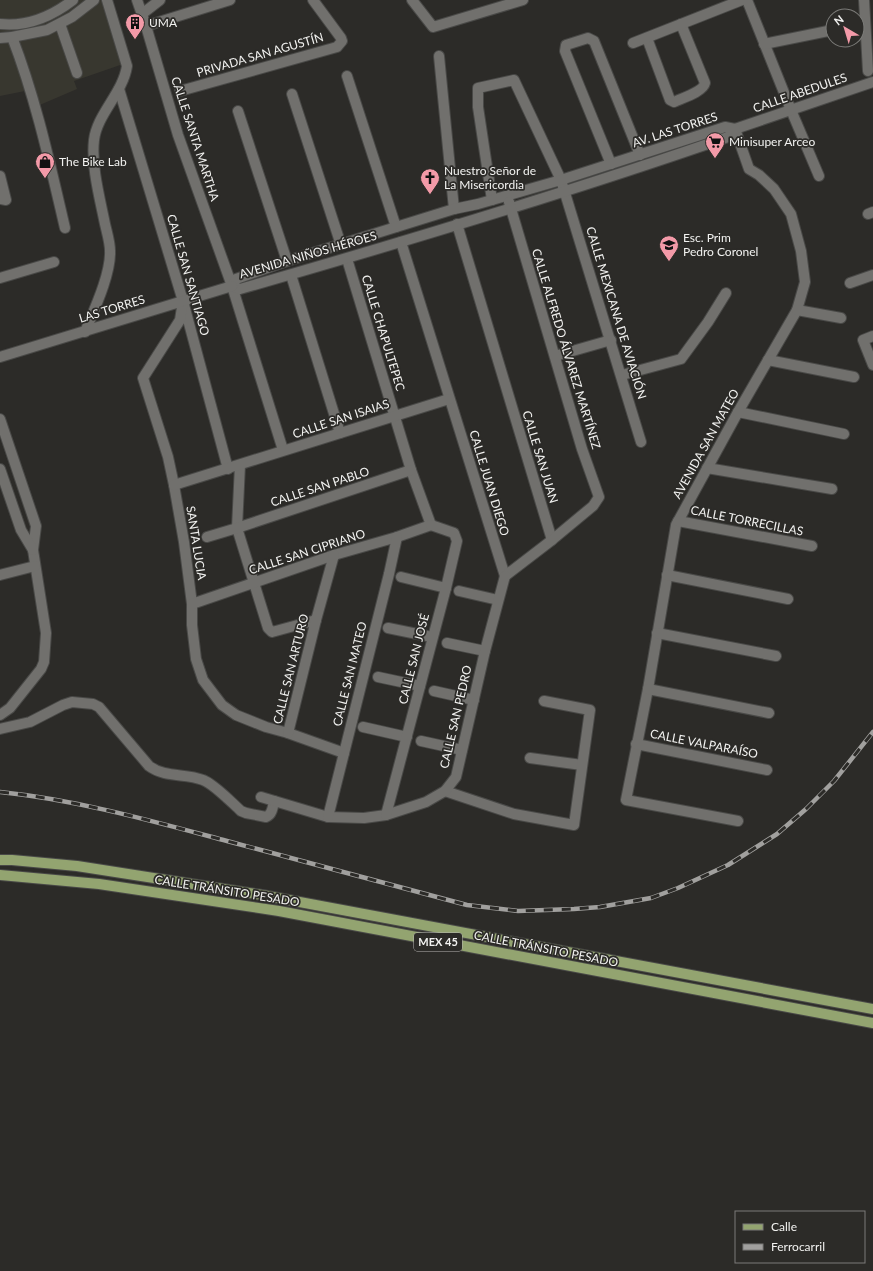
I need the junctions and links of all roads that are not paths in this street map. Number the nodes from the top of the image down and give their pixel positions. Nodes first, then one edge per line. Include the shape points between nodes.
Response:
1 (73, 0) edge
2 (94, 0) edge
3 (107, 0) edge
4 (137, 0) edge
5 (160, 0) edge
6 (230, 0) edge
7 (313, 0) edge
8 (412, 0) edge
9 (523, 0) edge
10 (742, 0) edge
11 (746, 0) edge
12 (142, 14) junction
13 (0, 24) edge
14 (60, 24) junction
15 (681, 24) junction
16 (146, 26) junction
17 (825, 32) edge
18 (12, 37) junction
19 (0, 38) edge
20 (647, 38) junction
21 (633, 43) dead end
22 (764, 44) junction
23 (865, 48) edge
24 (439, 56) dead end
25 (868, 71) dead end
26 (77, 73) dead end
27 (346, 76) dead end
28 (873, 82) edge
29 (119, 89) junction
30 (180, 91) dead end
31 (292, 94) dead end
32 (791, 110) junction
33 (238, 111) dead end
34 (736, 129) junction
35 (640, 155) junction
36 (611, 164) junction
37 (0, 176) edge
38 (819, 176) dead end
39 (561, 180) junction
40 (564, 191) junction
41 (507, 196) junction
42 (0, 199) edge
43 (492, 200) junction
44 (510, 208) junction
45 (454, 209) junction
46 (422, 219) junction
47 (458, 224) junction
48 (396, 227) junction
49 (65, 228) dead end
50 (427, 234) junction
51 (367, 237) junction
52 (401, 242) junction
53 (341, 245) junction
54 (371, 251) junction
55 (347, 259) junction
56 (287, 261) junction
57 (54, 262) dead end
58 (5, 274) edge
59 (291, 275) junction
60 (873, 275) edge
61 (0, 278) edge
62 (850, 283) dead end
63 (232, 286) junction
64 (726, 293) dead end
65 (183, 301) junction
66 (797, 310) junction
67 (841, 318) dead end
68 (85, 332) junction
69 (873, 336) edge
70 (611, 340) junction
71 (555, 356) junction
72 (0, 357) edge
73 (768, 360) junction
74 (873, 365) edge
75 (622, 375) junction
76 (854, 377) dead end
77 (449, 399) junction
78 (738, 412) junction
79 (394, 415) junction
80 (0, 419) edge
81 (340, 432) junction
82 (844, 434) dead end
83 (641, 442) dead end
84 (283, 450) junction
85 (240, 465) junction
86 (706, 468) junction
87 (0, 469) edge
88 (228, 469) junction
89 (411, 470) junction
90 (174, 486) junction
91 (832, 489) dead end
92 (678, 521) junction
93 (431, 525) junction
94 (237, 528) junction
95 (207, 537) dead end
96 (397, 537) junction
97 (552, 540) junction
98 (812, 546) dead end
99 (33, 550) junction
100 (334, 555) junction
101 (35, 566) junction
102 (0, 575) edge
103 (666, 575) junction
104 (505, 576) junction
105 (401, 577) dead end
106 (254, 582) junction
107 (446, 588) junction
108 (459, 590) dead end
109 (788, 599) dead end
110 (498, 600) junction
111 (192, 604) junction
112 (316, 620) junction
113 (388, 628) dead end
114 (657, 633) junction
115 (432, 637) junction
116 (447, 643) dead end
117 (485, 651) junction
118 (776, 656) dead end
119 (378, 677) dead end
120 (420, 686) junction
121 (648, 689) junction
122 (434, 691) dead end
123 (474, 700) junction
124 (544, 701) dead end
125 (769, 713) dead end
126 (0, 715) edge
127 (1, 726) edge
128 (363, 727) dead end
129 (288, 733) junction
130 (407, 737) junction
131 (421, 741) dead end
132 (636, 744) junction
133 (462, 750) junction
134 (344, 753) junction
135 (530, 758) dead end
136 (582, 765) junction
137 (767, 770) dead end
138 (445, 791) junction
139 (261, 797) dead end
140 (274, 801) junction
141 (386, 815) junction
142 (328, 817) junction
143 (738, 821) dead end
144 (0, 860) edge
145 (0, 875) edge
146 (873, 1009) edge
147 (873, 1023) edge

1 - 13 street via 58,12 27,24
2 - 14 street
3 - 29 street via 127,66
4 - 12 street, CALLE SANTA MARTHA
5 - 12 street
6 - 16 street
7 - 30 street, PRIVADA SAN AGUSTÍN via 341,38 342,42 337,47
8 - 9 street via 433,27
10 - 15 street
11 - 22 street
12 - 16 street, CALLE SANTA MARTHA
14 - 18 street via 47,30
14 - 26 street
15 - 20 street
15 - 20 street via 705,83 701,90 674,102 670,100
16 - 63 street, CALLE SANTA MARTHA via 178,135
17 - 22 street
18 - 19 street
18 - 49 street via 40,123
20 - 21 street
22 - 32 street
23 - 25 street
24 - 45 street
27 - 48 street
28 - 32 street, CALLE ABEDULES
29 - 65 street, CALLE SAN SANTIAGO
29 - 68 street via 94,139 99,197 110,250 110,264
31 - 53 street
32 - 34 street, CALLE ABEDULES
32 - 38 street
33 - 56 street
34 - 35 street, AV. LAS TORRES via 725,127
34 - 40 street, AV. LAS TORRES via 728,137
34 - 66 street, AVENIDA SAN MATEO via 750,169 774,189 791,214 801,251 805,282
35 - 36 street, AV. LAS TORRES
35 - 36 street via 594,41 588,38 566,46 565,51
36 - 39 street, AV. LAS TORRES
37 - 42 street via 6,200
39 - 40 street, CALLE MEXICANA DE AVIACIÓN
39 - 41 street, AV. LAS TORRES
39 - 43 street, CALLE MEXICANA DE AVIACIÓN via 514,80 478,88 478,107
40 - 44 street, AV. LAS TORRES
40 - 70 street, CALLE MEXICANA DE AVIACIÓN
41 - 43 street, AV. LAS TORRES
41 - 44 street, CALLE ALFREDO ÁLVAREZ MARTÍNEZ
43 - 45 street, AV. LAS TORRES
44 - 47 street, AV. LAS TORRES
44 - 71 street, CALLE ALFREDO ÁLVAREZ MARTÍNEZ
45 - 46 street, AVENIDA NIÑOS HÉROES
46 - 48 street, AVENIDA NIÑOS HÉROES
46 - 50 street
47 - 50 street, AVENIDA NIÑOS HÉROES
47 - 97 street, CALLE SAN JUAN
48 - 51 street, AVENIDA NIÑOS HÉROES
50 - 52 street, AVENIDA NIÑOS HÉROES
51 - 53 street, AVENIDA NIÑOS HÉROES
51 - 54 street
52 - 54 street, AVENIDA NIÑOS HÉROES
52 - 77 street, CALLE JUAN DIEGO
53 - 56 street, AVENIDA NIÑOS HÉROES
54 - 55 street, AVENIDA NIÑOS HÉROES
55 - 59 street, AVENIDA NIÑOS HÉROES
55 - 79 street, CALLE CHAPULTEPEC
56 - 63 street, AVENIDA NIÑOS HÉROES via 236,279
57 - 58 street
58 - 61 street
59 - 63 street, AVENIDA NIÑOS HÉROES via 240,290
59 - 81 street
60 - 62 street
63 - 65 street, LAS TORRES
63 - 84 street, CALLE SANTA MARTHA
64 - 75 street via 681,359
65 - 68 street, LAS TORRES
65 - 88 street, CALLE SAN SANTIAGO
65 - 90 street, SANTA LUCIA via 180,320 143,378 168,457
66 - 67 street
66 - 73 street, AVENIDA SAN MATEO
68 - 72 street, LAS TORRES
69 - 74 street via 863,340
70 - 71 street
70 - 75 street, CALLE MEXICANA DE AVIACIÓN
71 - 97 street, CALLE ALFREDO ÁLVAREZ MARTÍNEZ via 598,497 593,506
73 - 76 street
73 - 78 street, AVENIDA SAN MATEO
75 - 83 street, CALLE MEXICANA DE AVIACIÓN
77 - 79 street, CALLE SAN ISAIAS
77 - 104 street, CALLE JUAN DIEGO
78 - 82 street
78 - 86 street, AVENIDA SAN MATEO
79 - 81 street, CALLE SAN ISAIAS
79 - 89 street, CALLE CHAPULTEPEC
80 - 99 street via 36,526
81 - 84 street, CALLE SAN ISAIAS
84 - 85 street, CALLE SAN ISAIAS
85 - 88 street, CALLE SAN ISAIAS
85 - 94 street
86 - 91 street
86 - 92 street, AVENIDA SAN MATEO
87 - 99 street via 21,530
88 - 90 street, CALLE SAN ISAIAS
89 - 93 street, CALLE CHAPULTEPEC
89 - 94 street, CALLE SAN PABLO
90 - 111 street, SANTA LUCIA
92 - 98 street, CALLE TORRECILLAS
92 - 103 street, AVENIDA SAN MATEO
93 - 96 street, CALLE SAN CIPRIANO
93 - 107 street, CALLE SAN JOSÉ via 454,533 456,541
94 - 95 street, CALLE SAN PABLO
94 - 106 street
96 - 100 street, CALLE SAN CIPRIANO
96 - 134 street, CALLE SAN MATEO
97 - 104 street
99 - 101 street
100 - 106 street, CALLE SAN CIPRIANO
100 - 112 street, CALLE SAN ARTURO
101 - 102 street
101 - 126 street via 46,633 44,662 10,708
103 - 109 street
103 - 114 street, AVENIDA SAN MATEO
104 - 110 street, CALLE SAN PEDRO
105 - 107 street
106 - 111 street, CALLE SAN CIPRIANO
106 - 112 street via 268,628 272,632
107 - 115 street, CALLE SAN JOSÉ
108 - 110 street
110 - 117 street, CALLE SAN PEDRO
111 - 129 street via 196,659 203,680 213,694 222,705 236,715
112 - 129 street, CALLE SAN ARTURO
113 - 115 street
114 - 118 street
114 - 121 street, AVENIDA SAN MATEO
115 - 120 street, CALLE SAN JOSÉ
116 - 117 street
117 - 123 street, CALLE SAN PEDRO
119 - 120 street
120 - 130 street, CALLE SAN JOSÉ
121 - 125 street
121 - 132 street, AVENIDA SAN MATEO
122 - 123 street
123 - 133 street, CALLE SAN PEDRO
124 - 136 street via 590,710
127 - 140 street via 30,722 72,702 93,704 99,707 154,770 204,780 246,813 269,816
128 - 130 street
129 - 134 street, CALLE SAN ARTURO
130 - 141 street, CALLE SAN JOSÉ
131 - 133 street
132 - 137 street, CALLE VALPARAÍSO
132 - 143 street, AVENIDA SAN MATEO via 626,800
133 - 138 street, CALLE SAN PEDRO via 456,777
134 - 142 street, CALLE SAN MATEO
135 - 136 street
136 - 138 street via 574,825 514,814
138 - 141 street, CALLE SAN PEDRO via 426,802
139 - 140 street, CALLE SAN PEDRO
140 - 142 street, CALLE SAN PEDRO
141 - 142 street, CALLE SAN PEDRO via 364,818
144 - 146 main road, CALLE TRÁNSITO PESADO / MEX 45 via 77,866 262,895
145 - 147 main road, CALLE TRÁNSITO PESADO / MEX 45 via 100,884 279,911

